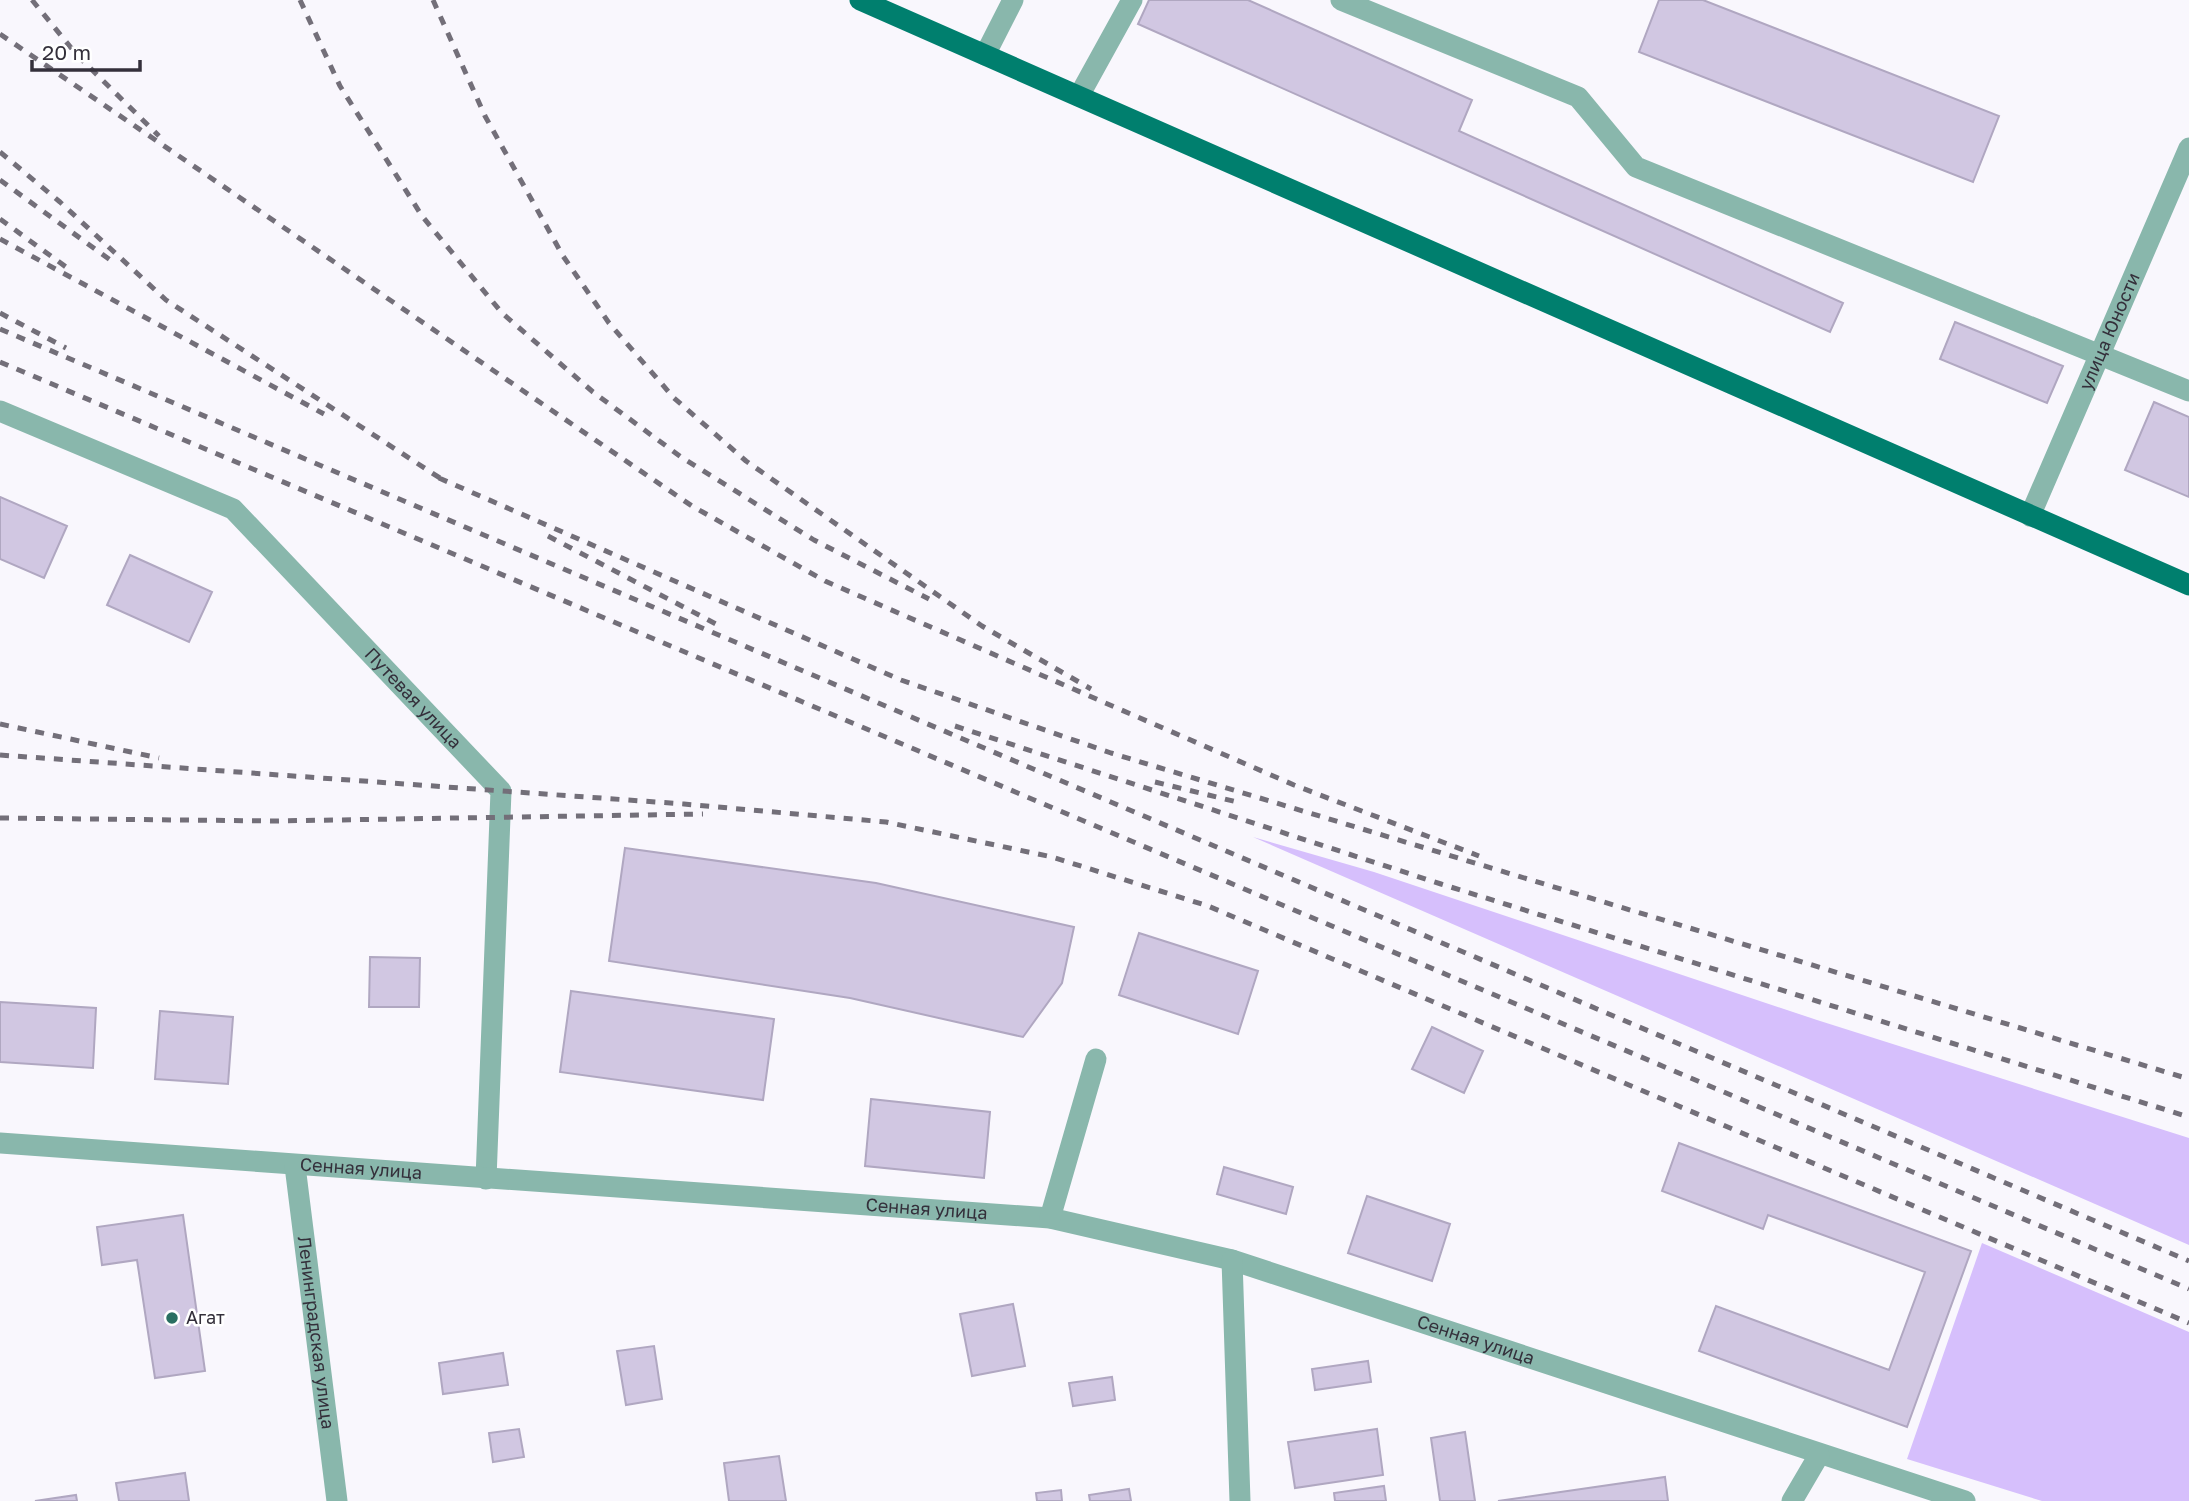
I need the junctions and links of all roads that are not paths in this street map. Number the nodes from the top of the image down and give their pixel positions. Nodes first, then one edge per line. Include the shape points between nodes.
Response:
1 (862, 0) edge
2 (1013, 0) edge
3 (1132, 0) edge
4 (1341, 0) edge
5 (985, 55) junction
6 (1079, 96) junction
7 (2189, 148) edge
8 (2099, 356) junction
9 (2189, 391) edge
10 (0, 411) edge
11 (2030, 516) junction
12 (2189, 584) edge
13 (1096, 1059) dead end
14 (0, 1143) edge
15 (295, 1166) junction
16 (486, 1179) junction
17 (1050, 1218) junction
18 (1232, 1260) junction
19 (1819, 1455) junction
20 (337, 1501) edge
21 (1240, 1501) edge
22 (1792, 1501) edge
23 (1965, 1501) edge

1 - 5 main road
2 - 5 street
3 - 6 street
4 - 8 street via 1578,97 1636,167
5 - 6 main road
6 - 11 main road
7 - 8 street, улица Юности
8 - 9 street
8 - 11 street, улица Юности
10 - 16 street, Путевая улица via 233,509 501,791
11 - 12 main road
13 - 17 street
14 - 15 street, Сенная улица
15 - 16 street, Сенная улица
15 - 20 street, Ленинградская улица
16 - 17 street, Сенная улица
17 - 18 street, Сенная улица
18 - 19 street, Сенная улица
18 - 21 street
19 - 22 street
19 - 23 street, Сенная улица

